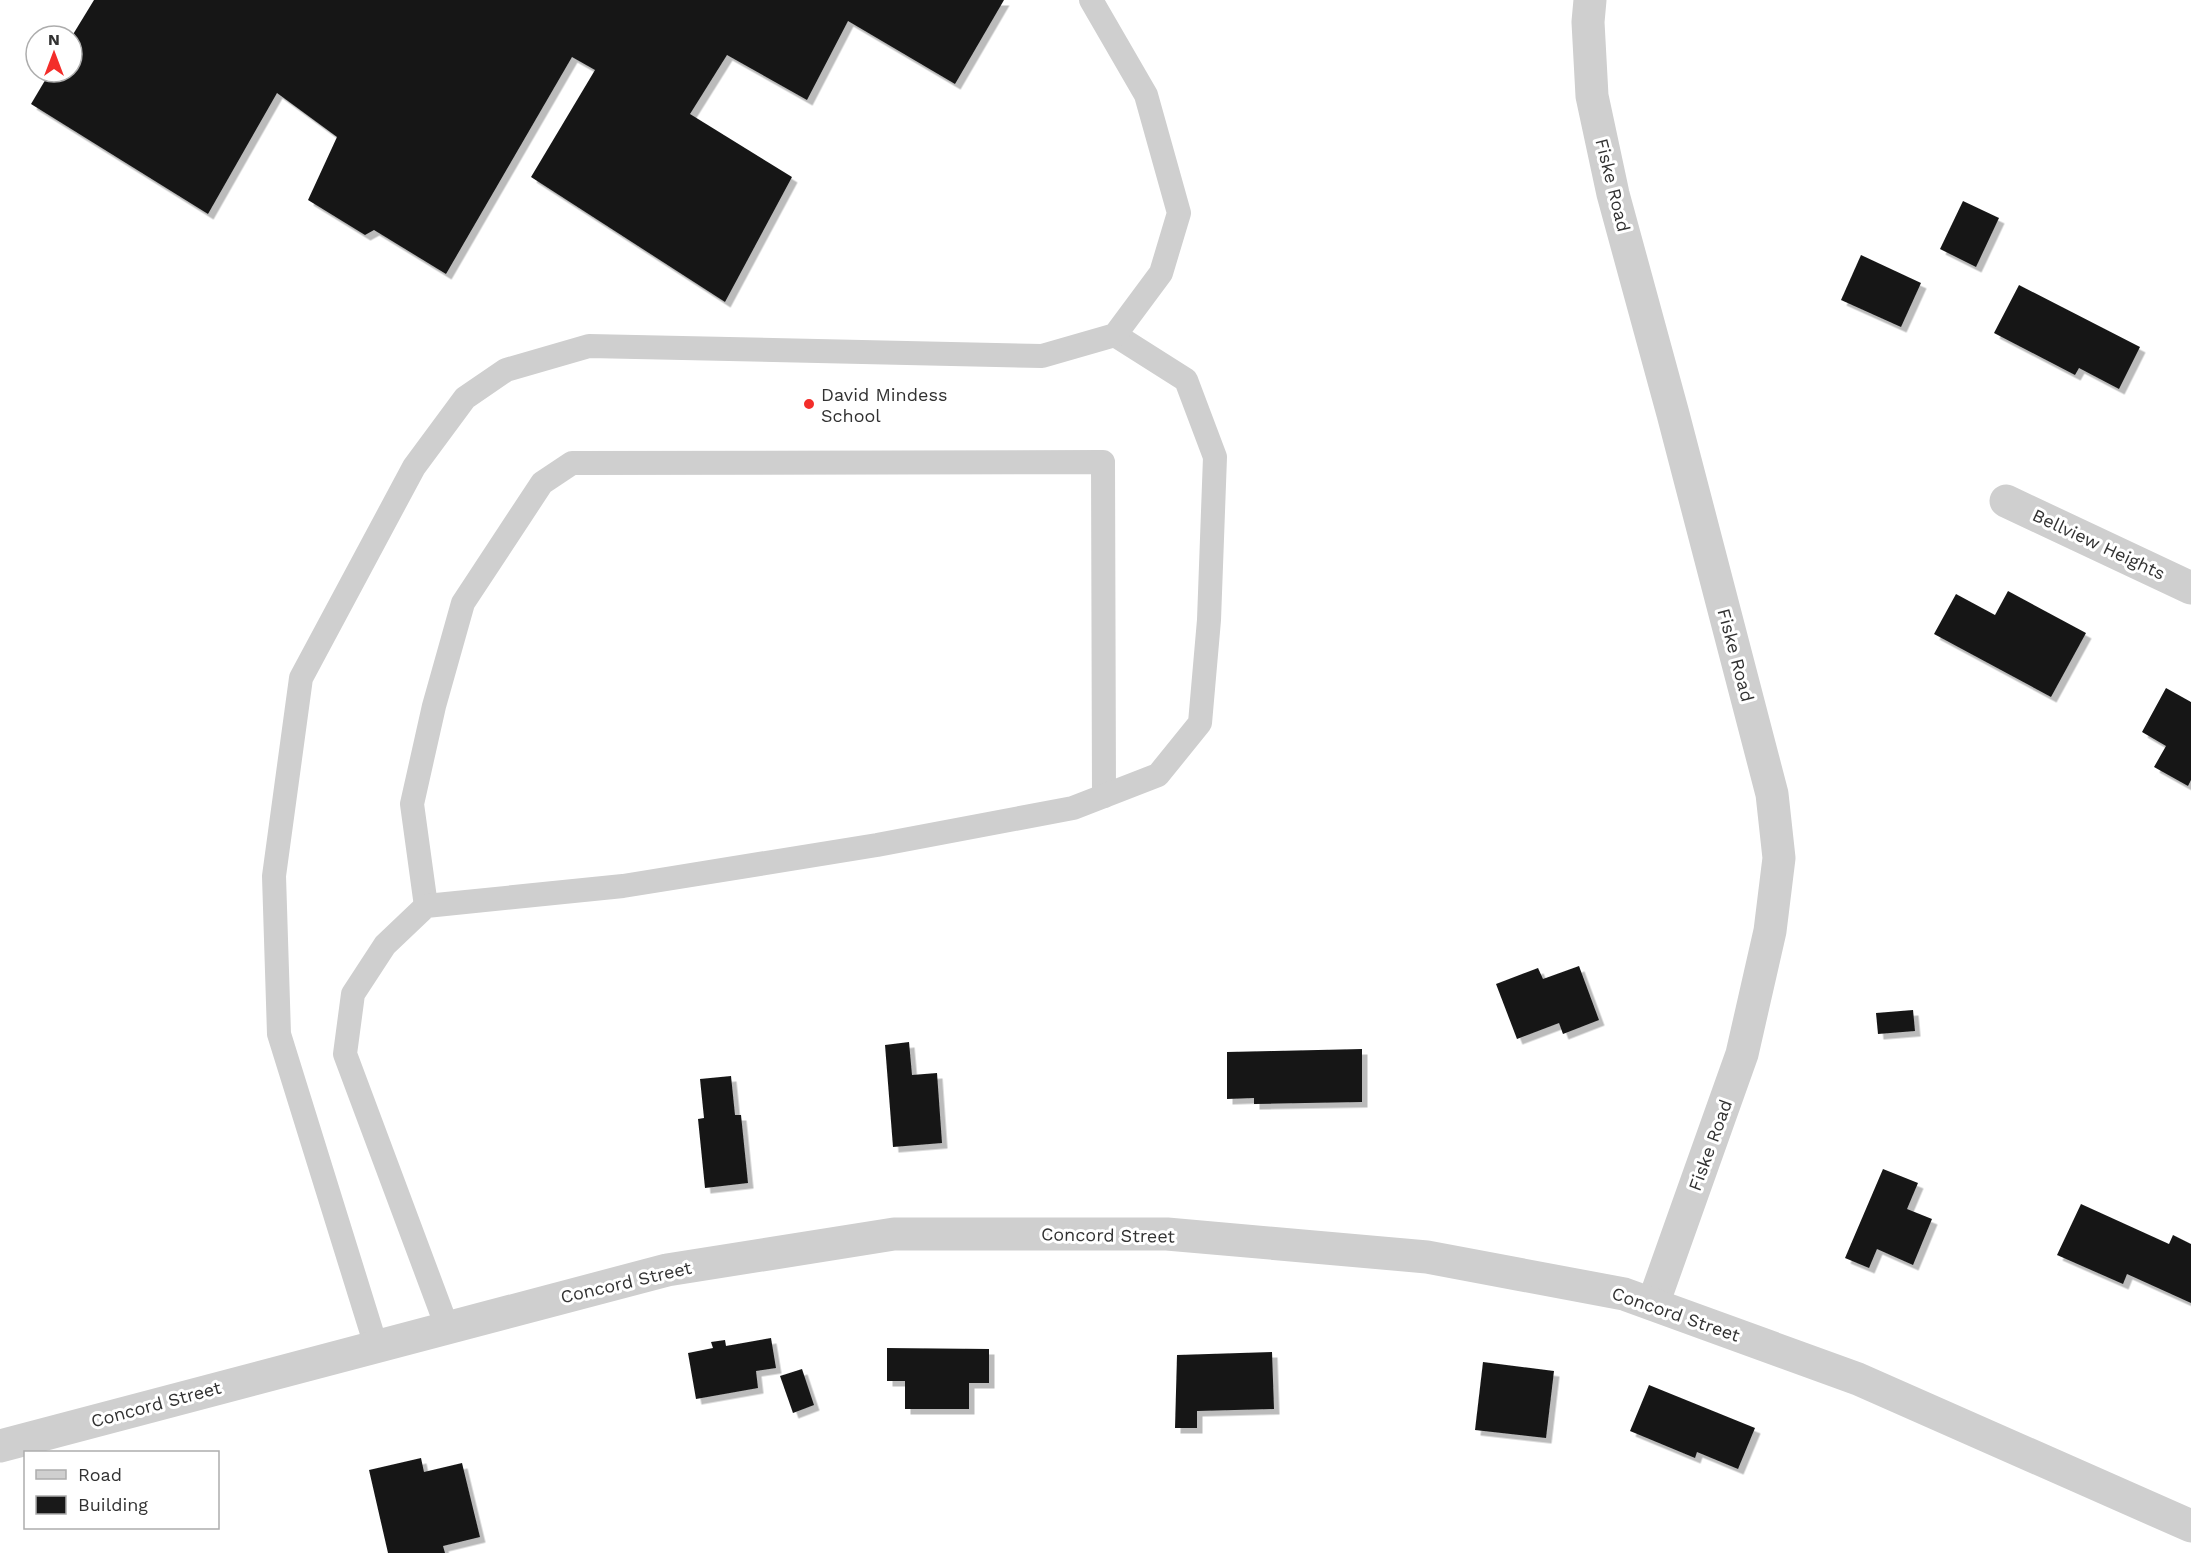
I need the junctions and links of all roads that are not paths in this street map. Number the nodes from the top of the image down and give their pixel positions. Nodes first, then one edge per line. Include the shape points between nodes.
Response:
1 (1091, 0) edge
2 (1590, 0) edge
3 (1115, 335) junction
4 (2006, 501) dead end
5 (2191, 588) edge
6 (1104, 796) junction
7 (426, 906) junction
8 (1653, 1304) junction
9 (447, 1327) junction
10 (376, 1346) junction
11 (0, 1446) edge
12 (2191, 1526) edge

1 - 3 lane via 1146,95 1179,213 1161,273
2 - 8 street, Fiske Road via 1592,96 1613,194 1769,783 1779,858 1770,931 1742,1054
3 - 6 lane via 1186,380 1215,457 1209,620 1200,723 1158,775
3 - 10 lane via 1042,356 588,346 498,375 465,399 414,467 301,678 274,876 279,1034
4 - 5 street, Bellview Heights
6 - 7 lane via 1073,808 877,845 623,886
6 - 7 lane via 1103,462 572,463 542,483 464,603 434,706 412,804
7 - 9 lane via 385,945 353,994 345,1054
8 - 9 street, Concord Street via 1624,1294 1427,1257 1167,1234 894,1234 667,1270
8 - 12 street, Concord Street via 1858,1379
9 - 10 street, Concord Street
10 - 11 street, Concord Street

